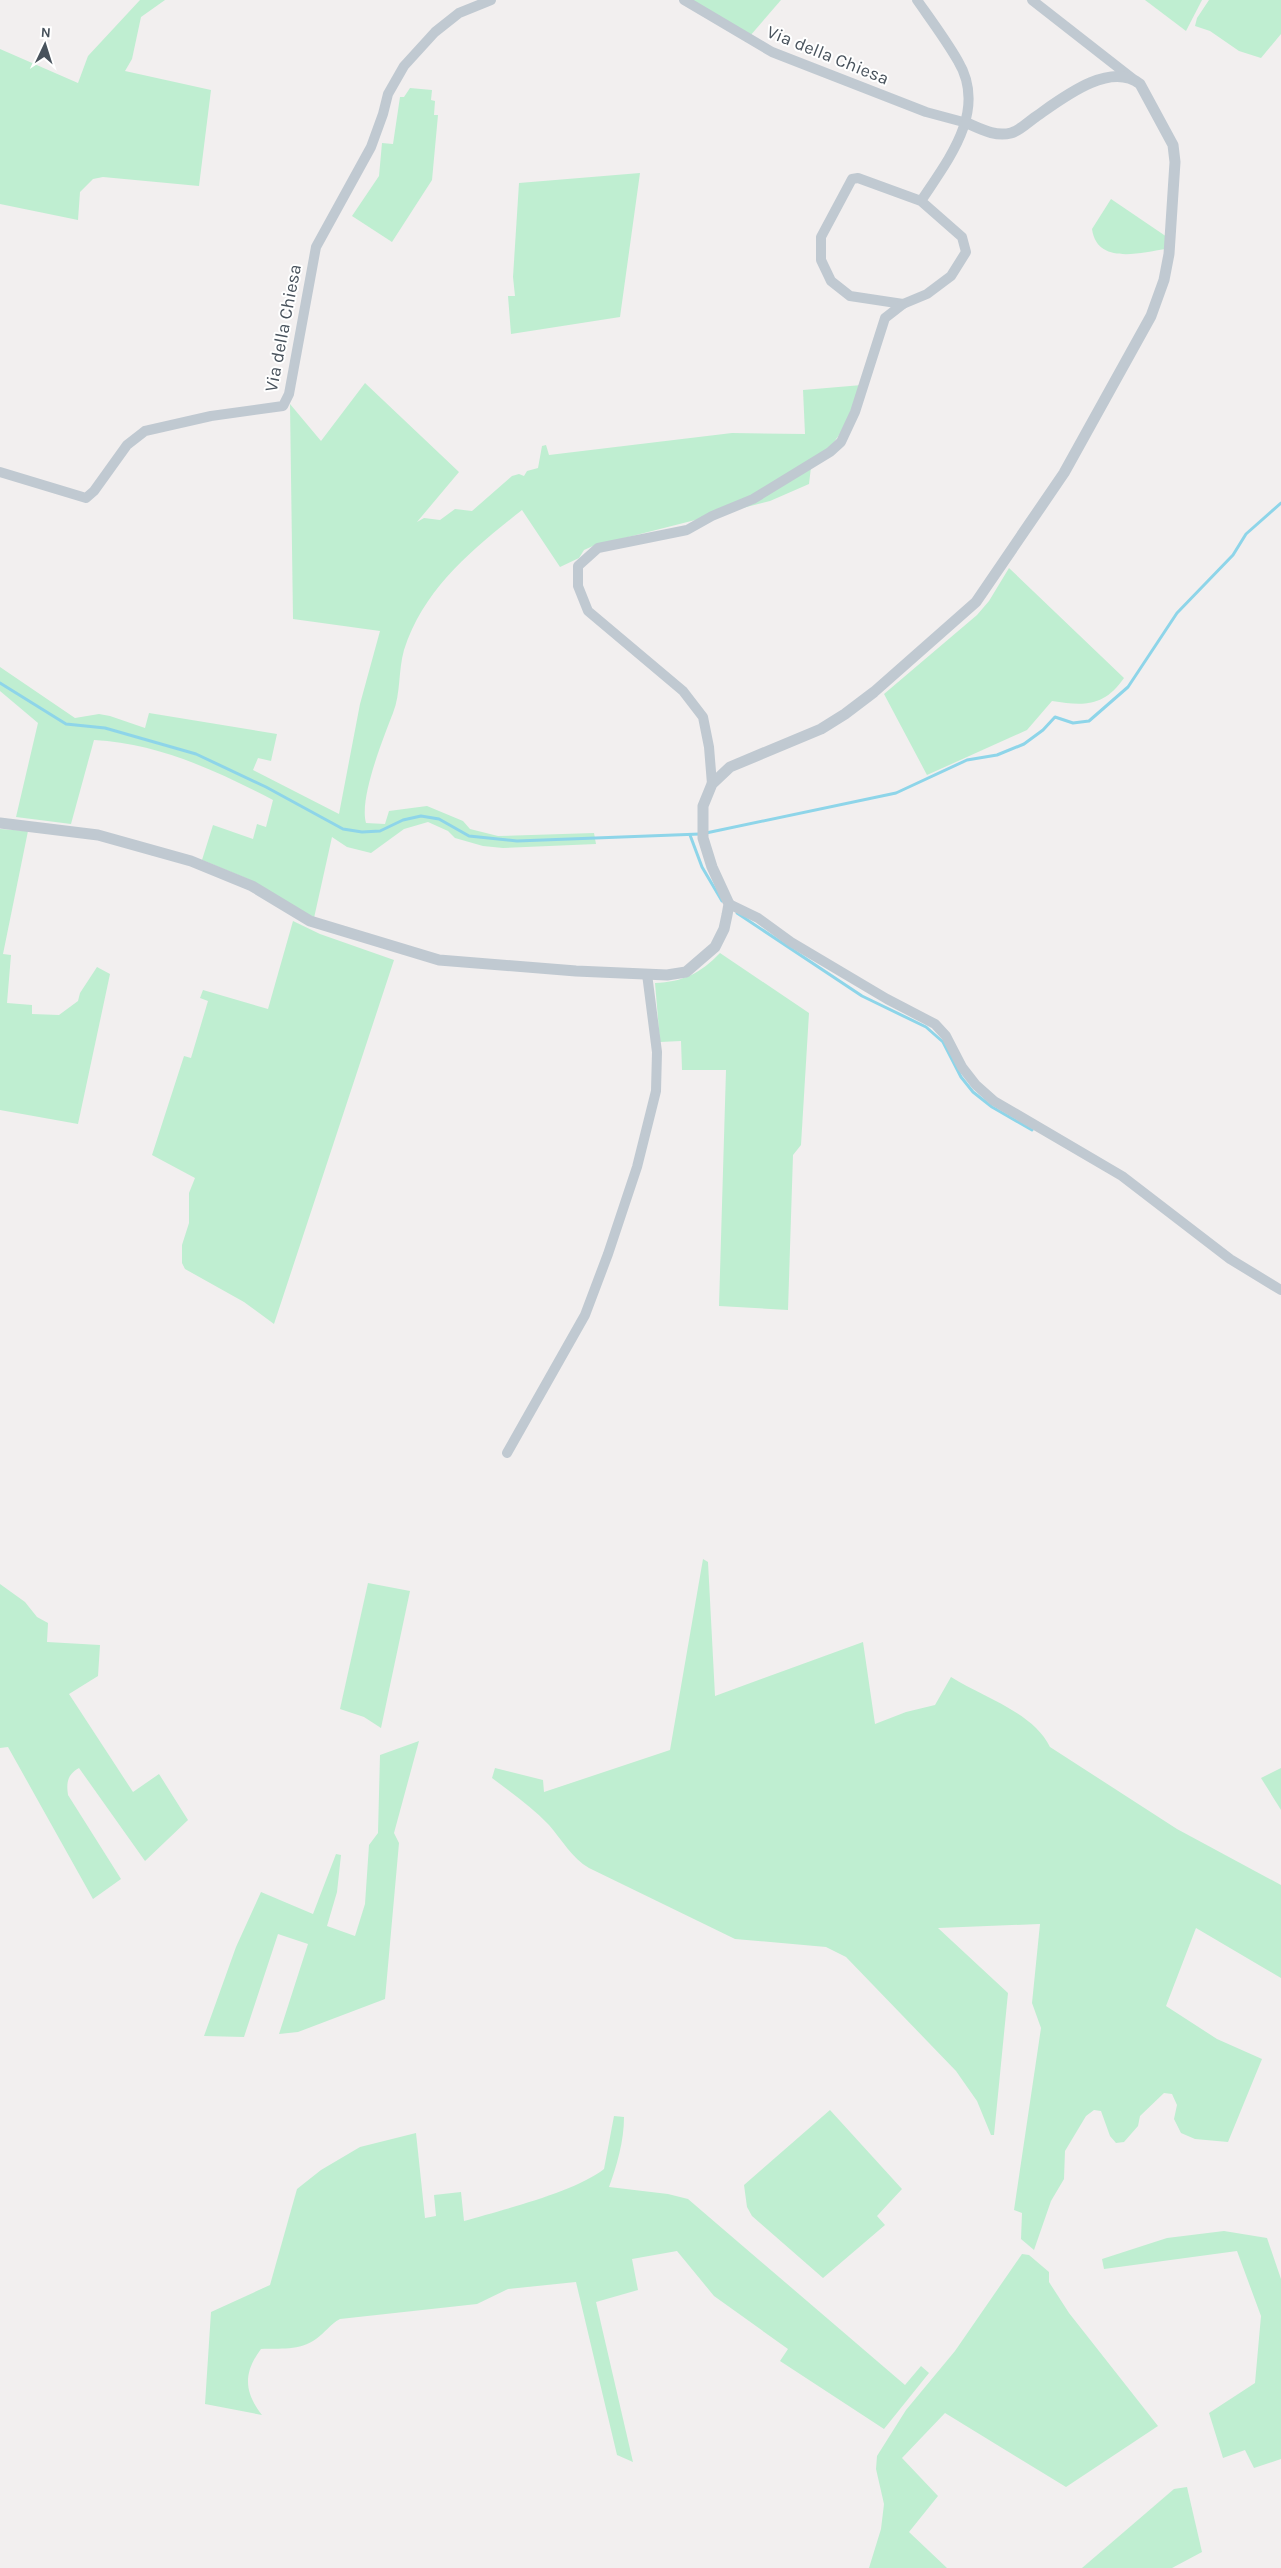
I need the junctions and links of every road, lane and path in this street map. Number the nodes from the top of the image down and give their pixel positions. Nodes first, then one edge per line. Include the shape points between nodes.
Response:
1 (491, 0) edge
2 (684, 0) edge
3 (917, 0) edge
4 (1032, 0) edge
5 (1133, 79) junction
6 (967, 123) junction
7 (921, 201) junction
8 (903, 304) junction
9 (0, 472) edge
10 (712, 784) junction
11 (0, 823) edge
12 (729, 904) junction
13 (647, 974) junction
14 (1281, 1290) edge
15 (507, 1453) dead end

1 - 9 street, Via della Chiesa via 459,13 435,32 404,66 388,94 371,147 316,247 283,406 145,430 127,445 86,498
2 - 6 street, Via della Chiesa via 772,52 926,112
3 - 6 street via 959,62 970,95
4 - 5 street
5 - 6 street via 1112,75 1092,81 1011,133 994,134
5 - 10 street via 1140,84 1174,145 1169,254 1151,316 1064,473 976,602 942,634 874,692 821,729 730,767
6 - 7 street
7 - 8 street via 962,237 966,252 951,276 927,294
7 - 8 street via 858,178 852,179 821,237 821,260 831,281 850,296
8 - 10 street via 885,318 855,412 841,442 830,452 753,499 687,530 598,548 578,566 578,586 588,611 683,691 703,717 710,747
10 - 12 street via 702,806 702,833 712,868
11 - 13 street via 98,835 191,861 252,886 310,921 439,960
12 - 13 street via 724,929 714,947 699,963 686,972
12 - 14 street via 935,1024 976,1085 994,1102 1122,1176 1230,1259
13 - 15 street via 657,1052 656,1091 637,1166 585,1315

